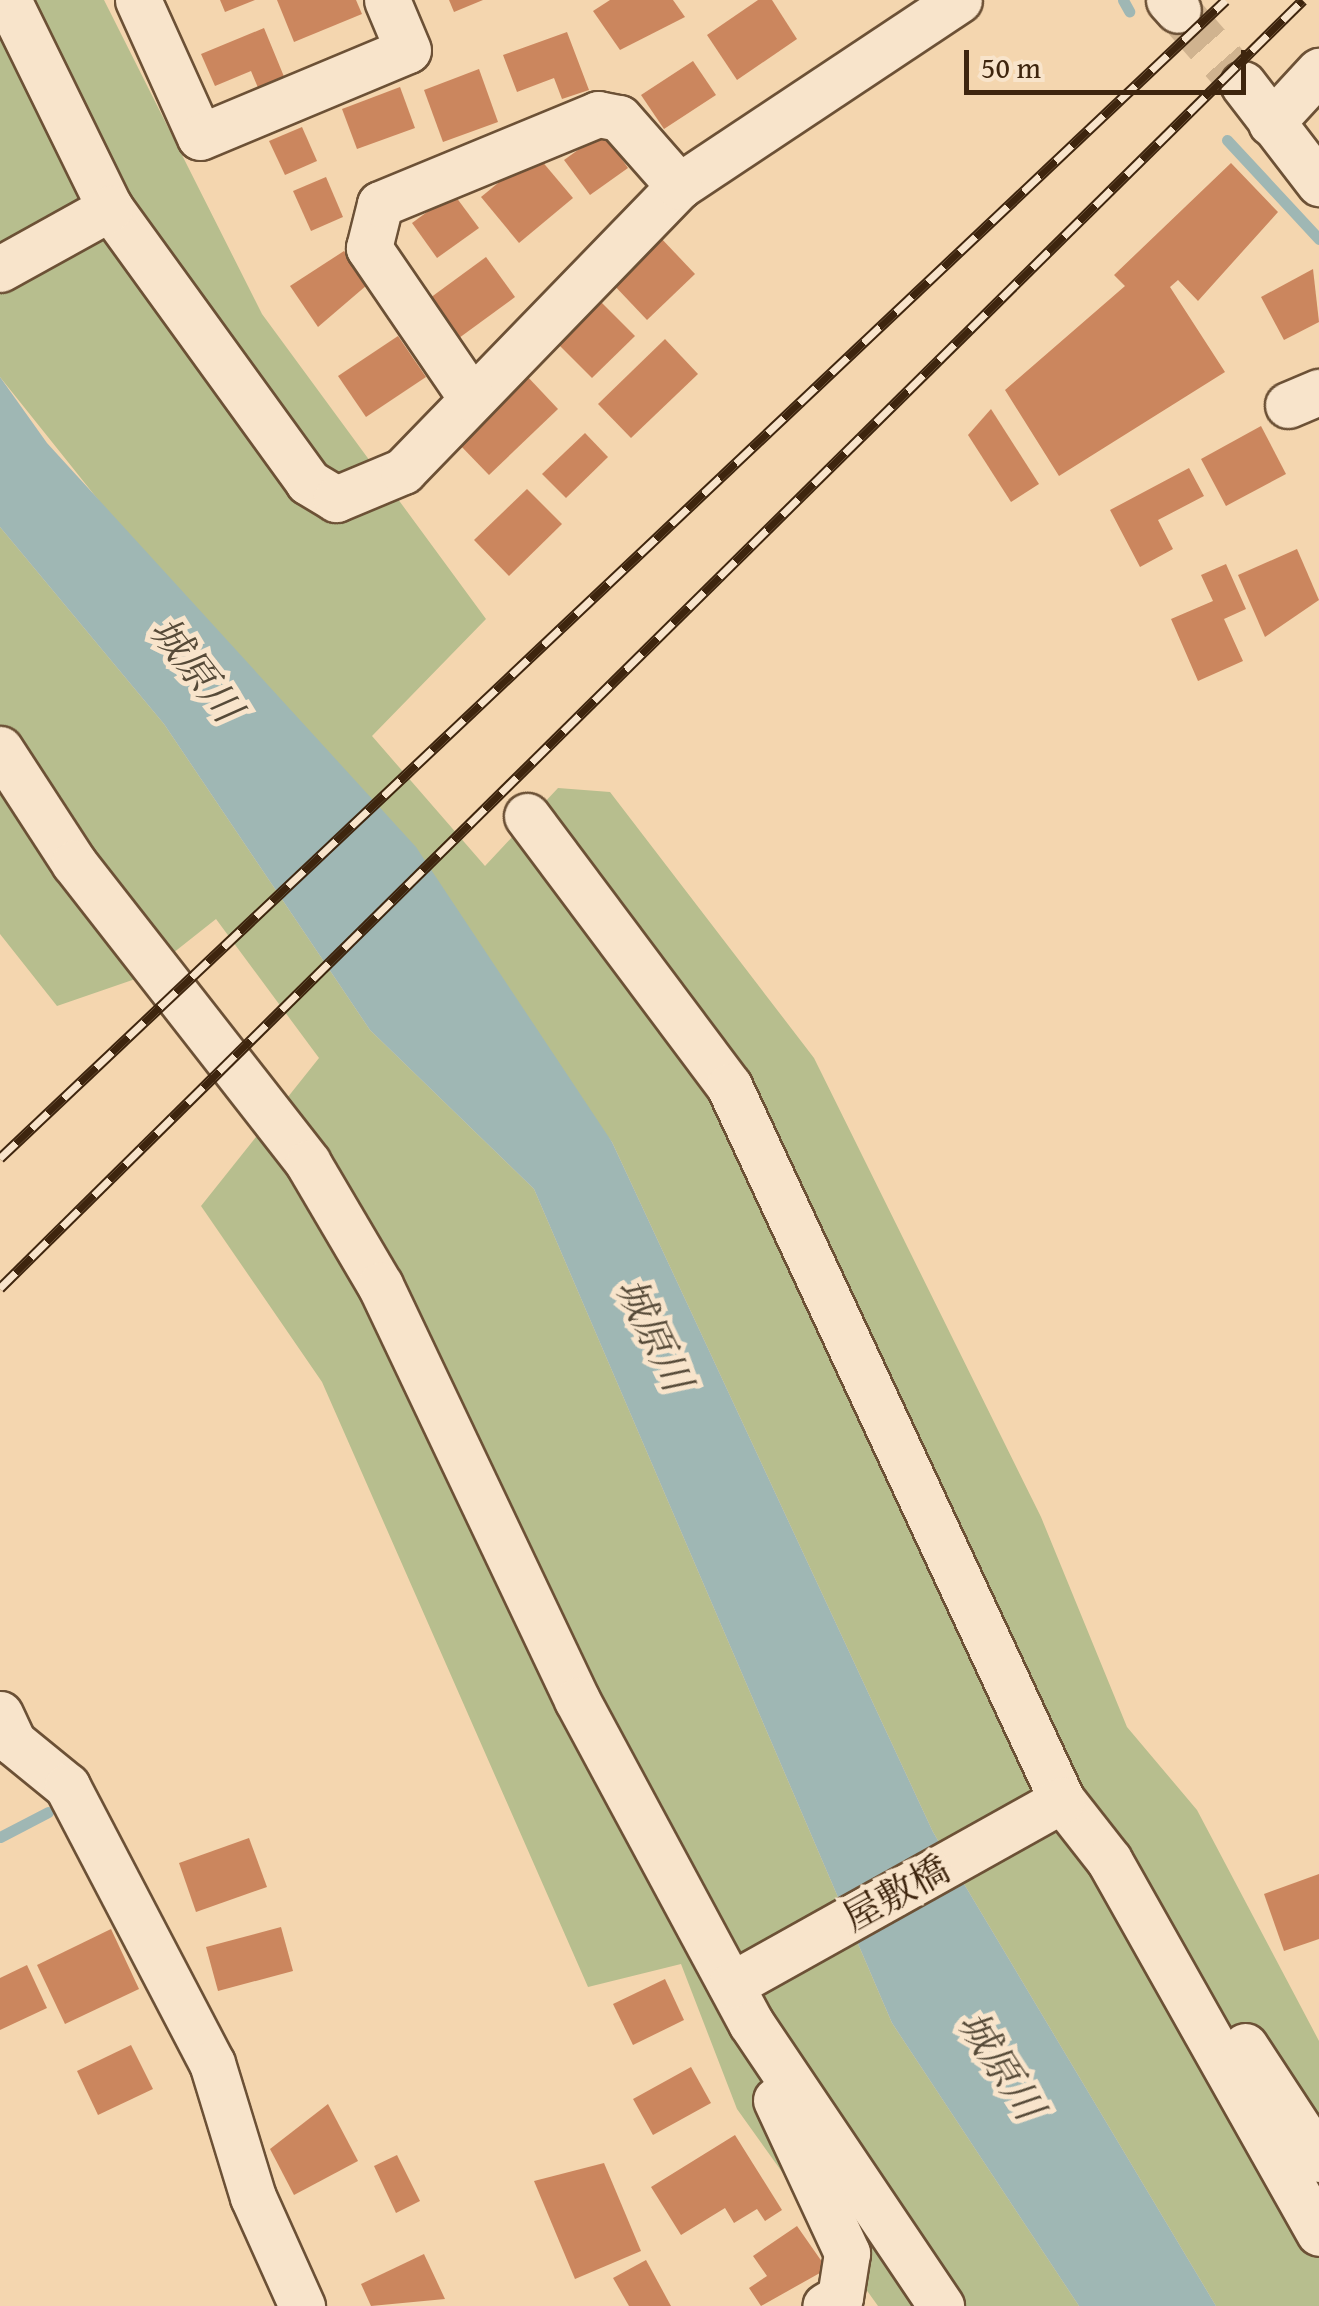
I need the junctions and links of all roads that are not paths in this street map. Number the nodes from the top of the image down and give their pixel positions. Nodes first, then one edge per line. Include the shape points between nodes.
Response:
1 (8, 0) edge
2 (138, 0) edge
3 (387, 0) edge
4 (960, 0) edge
5 (1319, 71) edge
6 (1243, 84) tunnel mouth
7 (1271, 123) junction
8 (1319, 182) edge
9 (679, 186) junction
10 (110, 208) junction
11 (0, 269) edge
12 (472, 399) junction
13 (0, 750) edge
14 (526, 816) dead end
15 (0, 1714) edge
16 (1062, 1800) junction
17 (1109, 1860) junction
18 (741, 2004) junction
19 (1319, 2159) edge
20 (1319, 2233) edge
21 (302, 2306) edge
22 (825, 2306) edge
23 (941, 2306) edge

1 - 10 street
2 - 3 street via 200,136 408,50
4 - 9 street
5 - 7 street
6 - 7 street
7 - 8 street
9 - 12 street
9 - 12 street via 620,118 598,114 380,204 369,248
10 - 11 street
10 - 12 street via 308,482 336,498 403,471
13 - 18 street via 74,863 308,1163 371,1270 577,1700
14 - 16 street via 729,1086
15 - 21 street via 13,1742 67,1786 212,2062 252,2198
16 - 17 street
16 - 18 street, 屋敷橋
17 - 19 street via 1142,1887
17 - 20 street
18 - 22 street via 762,2072 847,2253 840,2298
18 - 23 street

